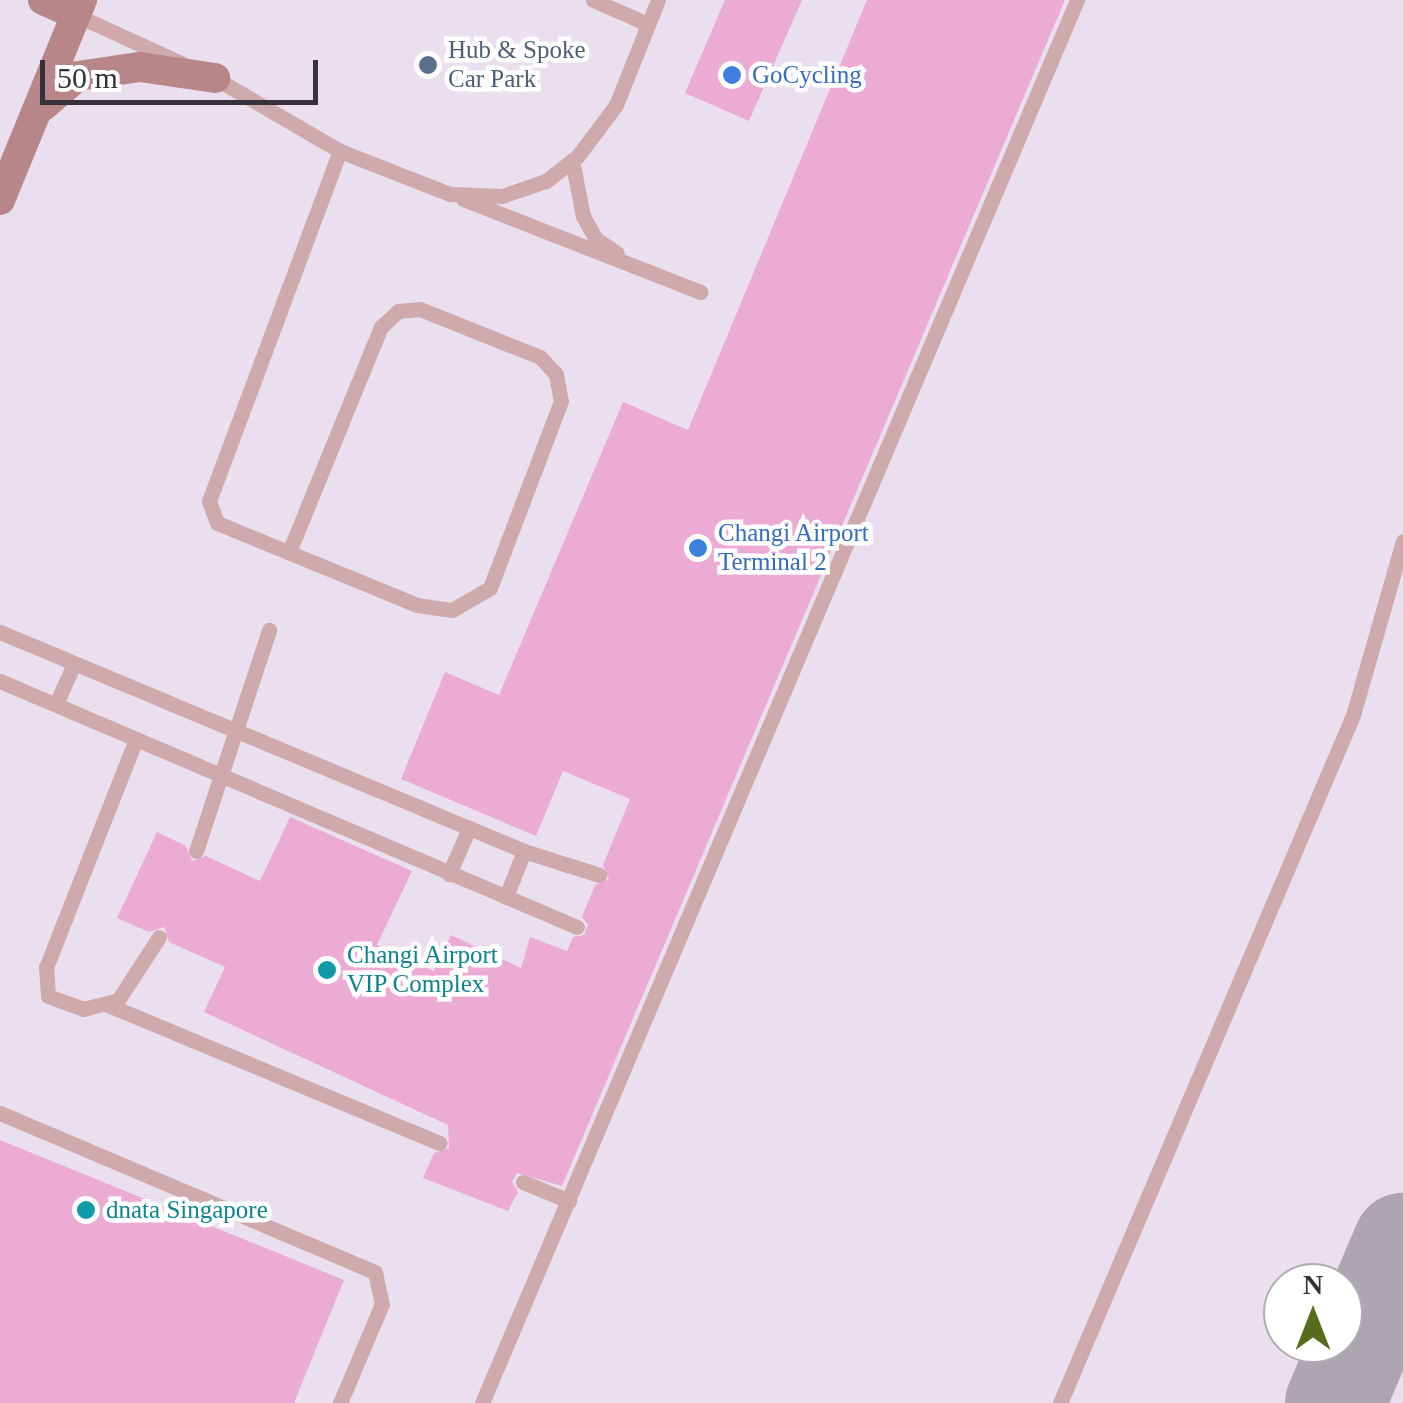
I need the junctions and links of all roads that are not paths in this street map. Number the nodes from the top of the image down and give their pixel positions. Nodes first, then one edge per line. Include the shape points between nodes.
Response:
1 (43, 0) edge
2 (593, 0) edge
3 (658, 0) edge
4 (1078, 0) edge
5 (79, 8) edge
6 (648, 24) junction
7 (215, 78) junction
8 (37, 111) junction
9 (340, 151) junction
10 (572, 160) junction
11 (450, 194) junction
12 (0, 200) edge
13 (636, 267) junction
14 (700, 292) dead end
15 (1403, 541) edge
16 (289, 552) junction
17 (268, 630) dead end
18 (0, 632) edge
19 (73, 666) junction
20 (0, 681) edge
21 (56, 704) junction
22 (232, 732) junction
23 (136, 740) junction
24 (217, 776) junction
25 (469, 828) junction
26 (196, 851) dead end
27 (524, 851) junction
28 (449, 874) junction
29 (599, 875) dead end
30 (506, 897) junction
31 (577, 927) dead end
32 (160, 937) dead end
33 (108, 1005) junction
34 (0, 1113) edge
35 (439, 1143) dead end
36 (523, 1182) dead end
37 (569, 1201) junction
38 (340, 1403) edge
39 (482, 1403) edge
40 (1060, 1403) edge

1 - 5 main road
2 - 6 lane
3 - 6 lane
4 - 37 lane via 664,964
5 - 7 lane
5 - 8 main road
6 - 10 lane via 616,106
7 - 8 main road via 140,66 78,76
7 - 9 lane
8 - 12 main road
9 - 11 lane
9 - 16 lane via 209,501 217,523
10 - 11 lane via 546,181 502,196
10 - 13 lane via 575,194 596,238
11 - 13 lane
13 - 14 lane
15 - 40 lane via 1353,715
16 - 16 lane via 381,327 398,311 420,309 540,358 556,374 560,400 490,588 475,600 452,610 417,604
17 - 22 lane
18 - 19 lane
19 - 21 lane
19 - 22 lane
20 - 21 lane
21 - 23 lane
22 - 24 lane
22 - 25 lane
23 - 24 lane
23 - 33 lane via 45,974 54,1002
24 - 26 lane
24 - 28 lane
25 - 27 lane
25 - 28 lane
27 - 29 lane
27 - 30 lane
28 - 30 lane
30 - 31 lane
32 - 33 lane via 135,982
33 - 35 lane
34 - 38 lane via 374,1272 382,1304
36 - 37 lane
37 - 39 lane

